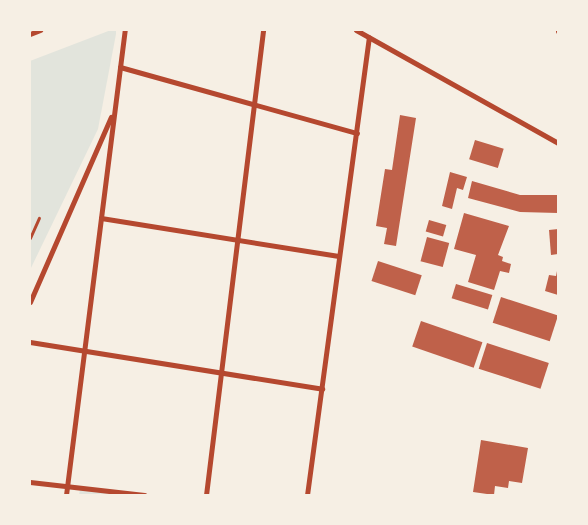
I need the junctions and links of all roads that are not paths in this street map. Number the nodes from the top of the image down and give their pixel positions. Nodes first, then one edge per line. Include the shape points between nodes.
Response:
1 (40, 30) edge
2 (125, 30) edge
3 (263, 30) edge
4 (356, 30) edge
5 (30, 34) edge
6 (369, 36) junction
7 (120, 67) junction
8 (254, 104) junction
9 (114, 111) junction
10 (357, 133) junction
11 (558, 143) edge
12 (39, 218) dead end
13 (101, 218) junction
14 (30, 238) edge
15 (235, 239) junction
16 (337, 256) junction
17 (30, 302) edge
18 (30, 342) edge
19 (84, 350) junction
20 (218, 374) junction
21 (322, 389) junction
22 (30, 482) edge
23 (67, 486) junction
24 (66, 495) edge
25 (144, 495) edge
26 (206, 495) edge
27 (307, 495) edge

1 - 5 street
2 - 7 street
3 - 8 street
4 - 6 street
6 - 10 street
6 - 11 street
7 - 8 street
7 - 9 street
8 - 10 street
8 - 15 street
9 - 13 street
9 - 17 street
10 - 16 street
12 - 14 lane
13 - 15 street
13 - 19 street
15 - 16 street
15 - 20 street
16 - 21 street
18 - 19 street
19 - 20 street
19 - 23 street
20 - 21 street
20 - 26 street
21 - 27 street
22 - 23 street
23 - 24 street
23 - 25 street

